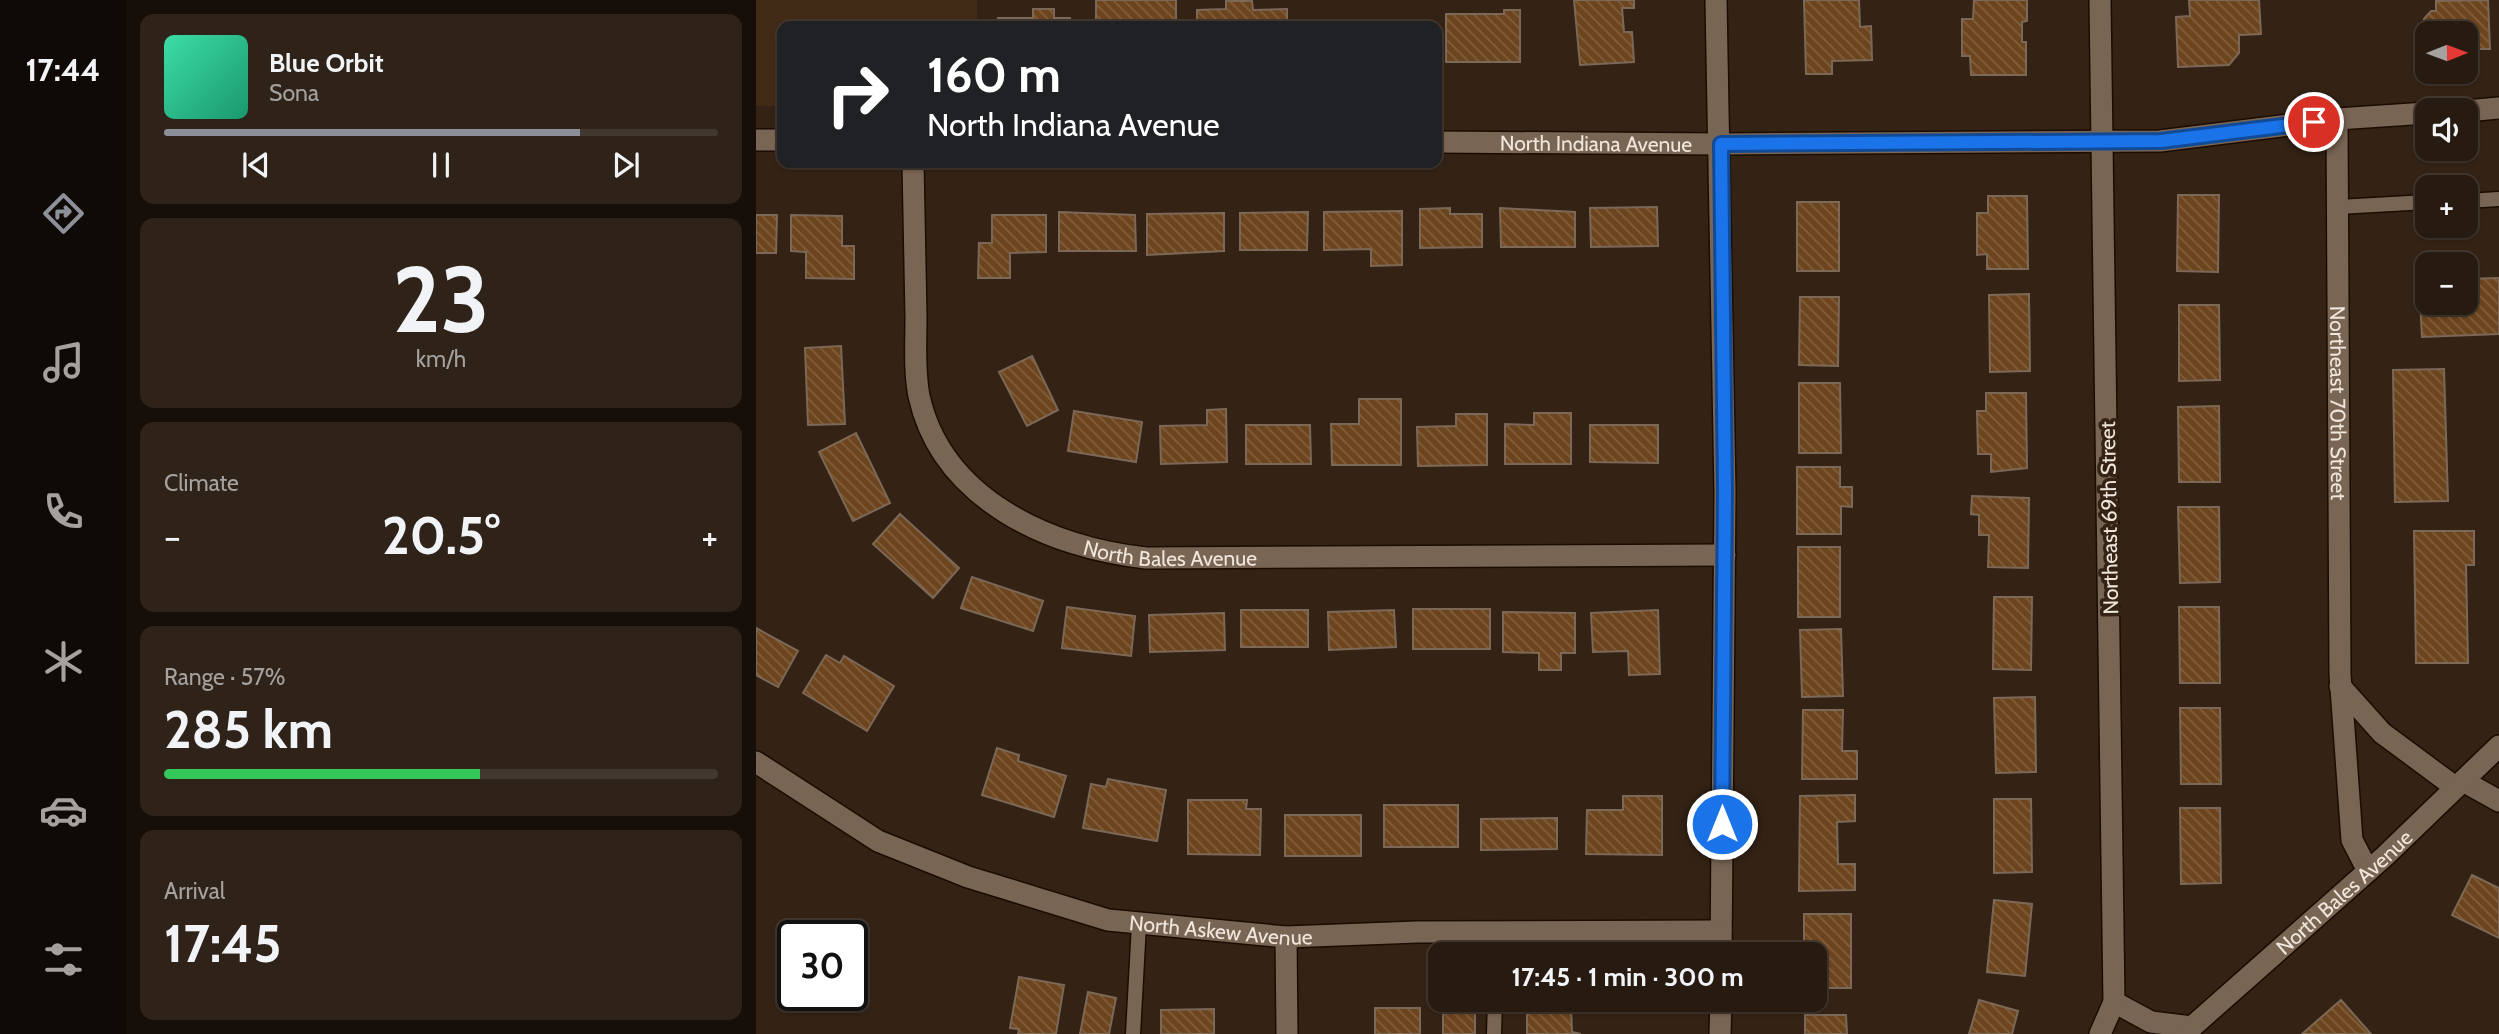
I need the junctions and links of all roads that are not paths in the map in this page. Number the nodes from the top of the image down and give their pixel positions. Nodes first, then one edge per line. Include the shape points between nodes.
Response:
1 (1716, 0) edge
2 (2101, 0) edge
3 (2499, 108) edge
4 (2478, 110) edge
5 (2415, 114) edge
6 (2337, 119) junction
7 (756, 140) edge
8 (777, 140) edge
9 (1442, 142) edge
10 (2103, 142) junction
11 (1721, 144) junction
12 (913, 168) edge
13 (2499, 199) edge
14 (2478, 200) edge
15 (2415, 203) edge
16 (2337, 206) junction
17 (1725, 555) junction
18 (2340, 686) junction
19 (2499, 746) edge
20 (756, 762) edge
21 (2459, 784) junction
22 (2499, 801) edge
23 (2368, 871) junction
24 (1139, 924) junction
25 (1721, 931) junction
26 (1496, 932) junction
27 (1286, 937) junction
28 (1496, 942) edge
29 (1721, 942) edge
30 (2113, 1002) junction
31 (1495, 1012) edge
32 (1721, 1012) edge
33 (2188, 1030) edge
34 (1133, 1034) edge
35 (1287, 1034) edge
36 (1494, 1034) edge
37 (1720, 1034) edge
38 (2100, 1034) edge

1 - 11 street
2 - 10 street, Northeast 69th Street
3 - 4 street
5 - 6 street, North Indiana Avenue
6 - 10 street, North Indiana Avenue via 2161,141
6 - 16 street, Northeast 70th Street
7 - 8 street
9 - 11 street, North Indiana Avenue
10 - 11 street, North Indiana Avenue
10 - 30 street, Northeast 69th Street
11 - 17 street
12 - 17 street, North Bales Avenue via 919,397 950,463 975,490 1037,530 1072,545 1146,558
13 - 14 lane
15 - 16 lane
16 - 18 street, Northeast 70th Street
17 - 25 street
18 - 21 street via 2382,733
18 - 23 street, Northeast 70th Street via 2352,840
19 - 21 street, North Bales Avenue
20 - 24 street, North Askew Avenue via 878,841 1048,903
21 - 22 street
21 - 23 street, North Bales Avenue
23 - 33 street, North Bales Avenue
24 - 27 street, North Askew Avenue
24 - 34 lane
25 - 26 street, North Askew Avenue
25 - 29 street
26 - 27 street, North Askew Avenue
26 - 28 lane
27 - 35 street
30 - 33 street via 2151,1022
30 - 38 street, Northeast 69th Street
31 - 36 lane
32 - 37 street

